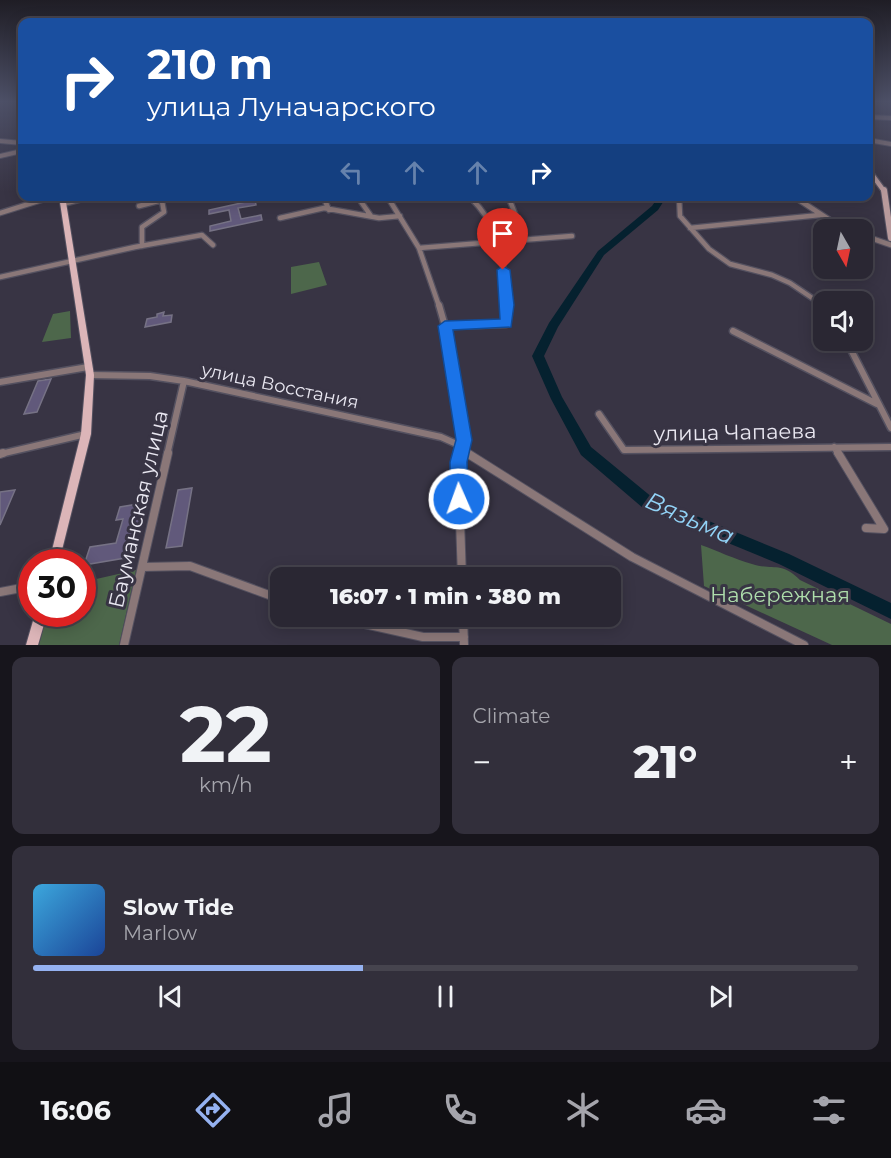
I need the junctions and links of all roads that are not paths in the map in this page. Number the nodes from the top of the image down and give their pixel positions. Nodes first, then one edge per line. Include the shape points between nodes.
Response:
1 (0, 141) edge
2 (873, 141) edge
3 (18, 142) edge
4 (891, 144) edge
5 (18, 152) edge
6 (0, 156) edge
7 (873, 174) edge
8 (888, 191) edge
9 (38, 201) edge
10 (63, 201) edge
11 (154, 201) edge
12 (162, 201) edge
13 (325, 201) edge
14 (360, 201) edge
15 (390, 201) edge
16 (474, 201) edge
17 (511, 201) edge
18 (679, 201) edge
19 (800, 201) edge
20 (140, 206) dead end
21 (329, 210) junction
22 (0, 213) edge
23 (820, 215) junction
24 (371, 216) junction
25 (400, 216) junction
26 (280, 218) dead end
27 (827, 219) edge
28 (690, 228) junction
29 (572, 236) dead end
30 (891, 238) edge
31 (525, 239) junction
32 (873, 239) edge
33 (501, 240) junction
34 (213, 245) dead end
35 (891, 245) edge
36 (142, 246) junction
37 (419, 248) junction
38 (72, 261) junction
39 (0, 277) edge
40 (813, 299) edge
41 (445, 326) junction
42 (733, 331) dead end
43 (851, 351) edge
44 (89, 371) junction
45 (184, 381) junction
46 (0, 382) edge
47 (877, 404) junction
48 (599, 414) dead end
49 (891, 428) edge
50 (86, 434) junction
51 (461, 446) junction
52 (834, 447) junction
53 (891, 447) edge
54 (0, 454) edge
55 (866, 528) dead end
56 (57, 549) edge
57 (142, 567) junction
58 (462, 567) edge
59 (18, 589) edge
60 (0, 592) edge
61 (270, 595) edge
62 (37, 627) edge
63 (374, 627) edge
64 (464, 641) edge
65 (32, 645) edge
66 (124, 645) edge
67 (804, 645) edge

1 - 3 street
2 - 4 street
5 - 6 street
7 - 8 main road
8 - 30 main road
9 - 22 street
10 - 38 main road
11 - 20 street
12 - 36 street via 164,212 141,230
13 - 21 street
14 - 24 street
15 - 25 street
16 - 33 street via 486,212
17 - 31 street
18 - 28 street via 680,216
19 - 23 street
21 - 24 street
21 - 26 street
23 - 27 street
23 - 28 street
24 - 25 street
25 - 37 street
28 - 40 street via 730,264 772,275
29 - 31 street
31 - 33 street
32 - 35 street
33 - 37 street
33 - 41 street via 506,324
34 - 36 street via 202,235
36 - 38 street
37 - 41 street
38 - 39 street
38 - 44 main road
41 - 51 street via 464,440
42 - 47 street
43 - 47 street
44 - 45 street, улица Восстания
44 - 46 street, улица Восстания
44 - 50 main road
45 - 51 street, улица Восстания via 430,435
45 - 57 street, Бауманская улица
47 - 49 street
48 - 52 street, улица Чапаева via 624,450
50 - 54 street
50 - 56 main road
51 - 58 street via 458,462
51 - 67 street via 533,497 632,557
52 - 53 street, улица Чапаева
52 - 55 street via 884,528
57 - 61 street via 190,566
57 - 66 street, Бауманская улица
59 - 60 street
62 - 65 main road
63 - 64 street

